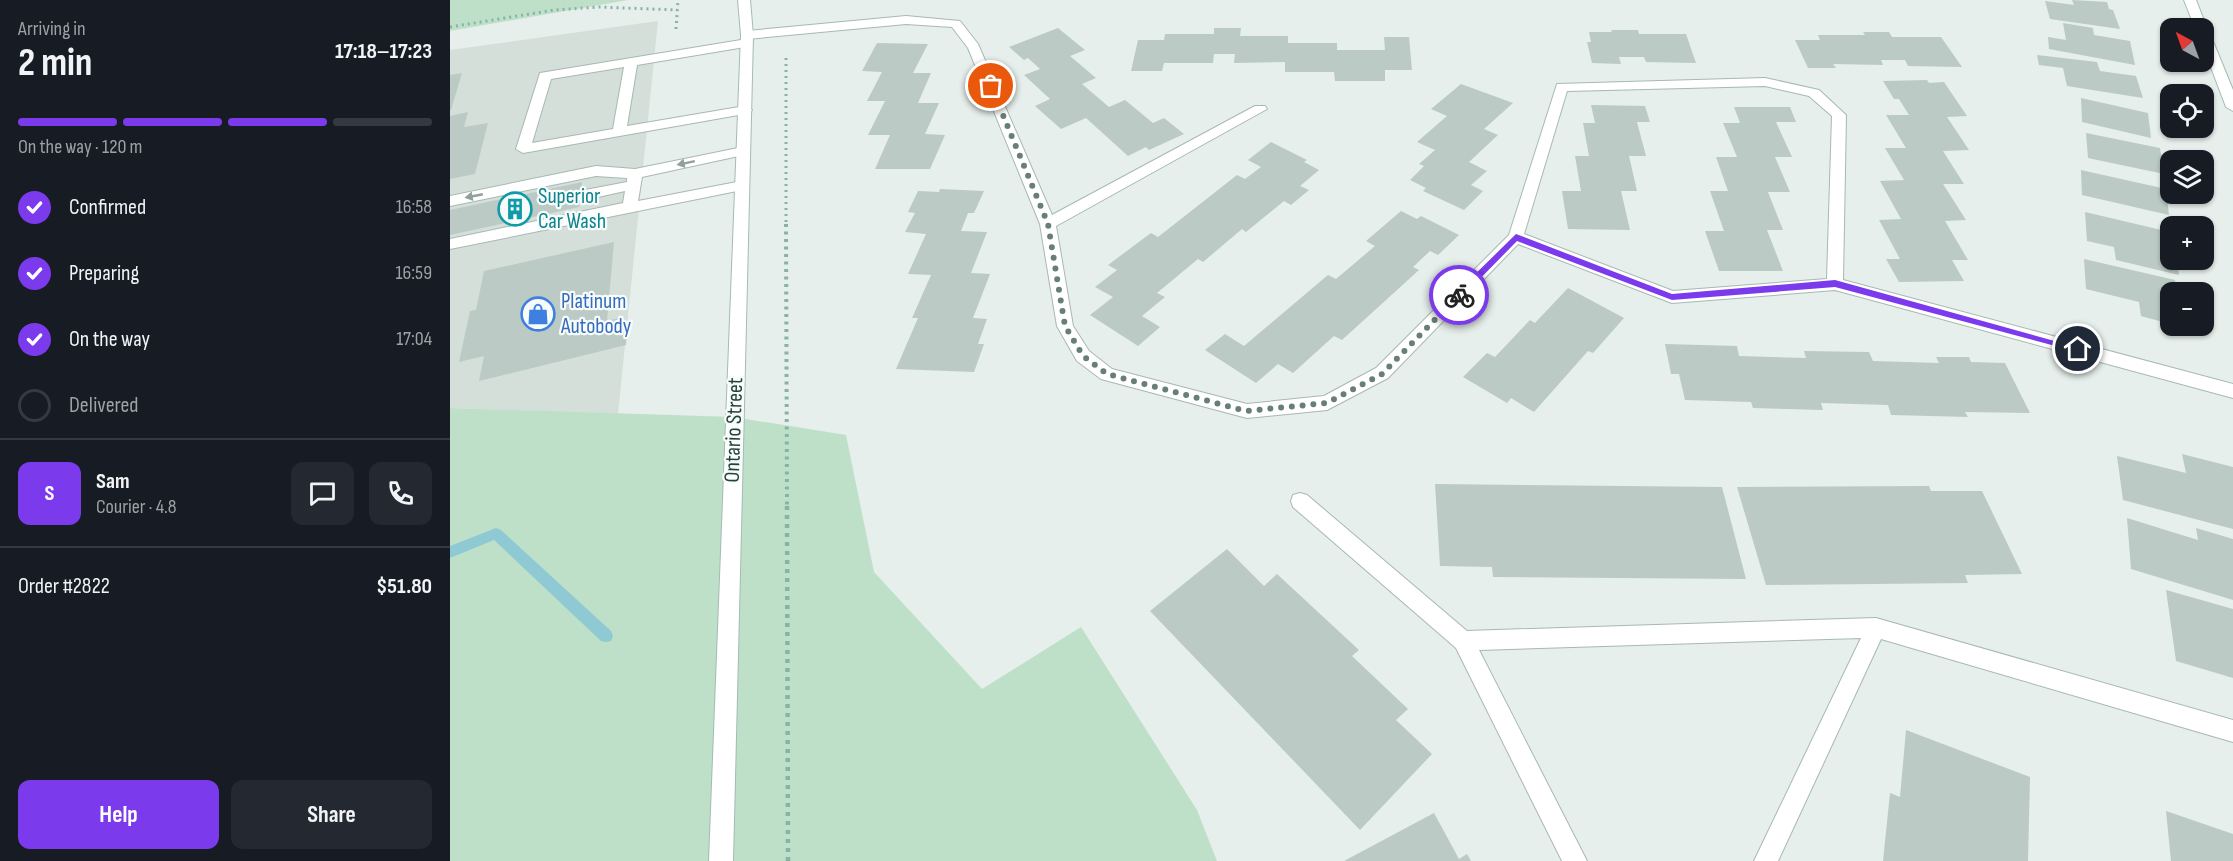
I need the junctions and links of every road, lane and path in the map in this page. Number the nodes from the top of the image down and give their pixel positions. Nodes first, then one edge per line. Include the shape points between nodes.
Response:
1 (678, 0) edge
2 (744, 0) edge
3 (2190, 0) edge
4 (677, 10) junction
5 (2197, 18) edge
6 (450, 27) edge
7 (786, 32) junction
8 (675, 38) dead end
9 (747, 39) junction
10 (2214, 59) edge
11 (630, 62) junction
12 (2233, 107) edge
13 (1260, 109) dead end
14 (745, 110) junction
15 (619, 132) junction
16 (743, 151) junction
17 (634, 179) junction
18 (742, 186) junction
19 (580, 196) dead end
20 (450, 201) edge
21 (630, 207) junction
22 (1048, 224) junction
23 (1516, 237) junction
24 (450, 244) edge
25 (1835, 284) junction
26 (2233, 391) edge
27 (1300, 501) dead end
28 (1876, 628) junction
29 (1462, 640) junction
30 (2233, 731) edge
31 (721, 861) edge
32 (788, 861) edge
33 (1575, 861) edge
34 (1766, 861) edge

1 - 4 path
2 - 9 main road, Ontario Street
3 - 5 main road
4 - 6 path via 554,10
4 - 8 path
7 - 9 main road
7 - 22 main road via 906,20 956,24 974,46
7 - 32 path
9 - 11 main road
9 - 14 main road, Ontario Street
10 - 12 main road
11 - 15 main road
11 - 15 main road via 545,76 523,148
13 - 22 main road
14 - 15 main road
14 - 16 main road, Ontario Street
16 -> 17 main road
16 - 18 main road, Ontario Street
17 - 19 main road
17 -> 20 main road via 596,171
17 - 21 main road
18 - 21 main road
18 - 31 main road, Ontario Street
21 - 24 main road
22 - 23 main road via 1065,326 1083,356 1107,374 1246,411 1327,403 1382,374
23 - 25 main road via 1672,297
23 - 25 main road via 1562,87 1765,82 1814,93 1839,115
25 - 26 main road
27 - 29 main road
28 - 29 main road
28 - 30 main road
28 - 34 main road
29 - 33 main road

